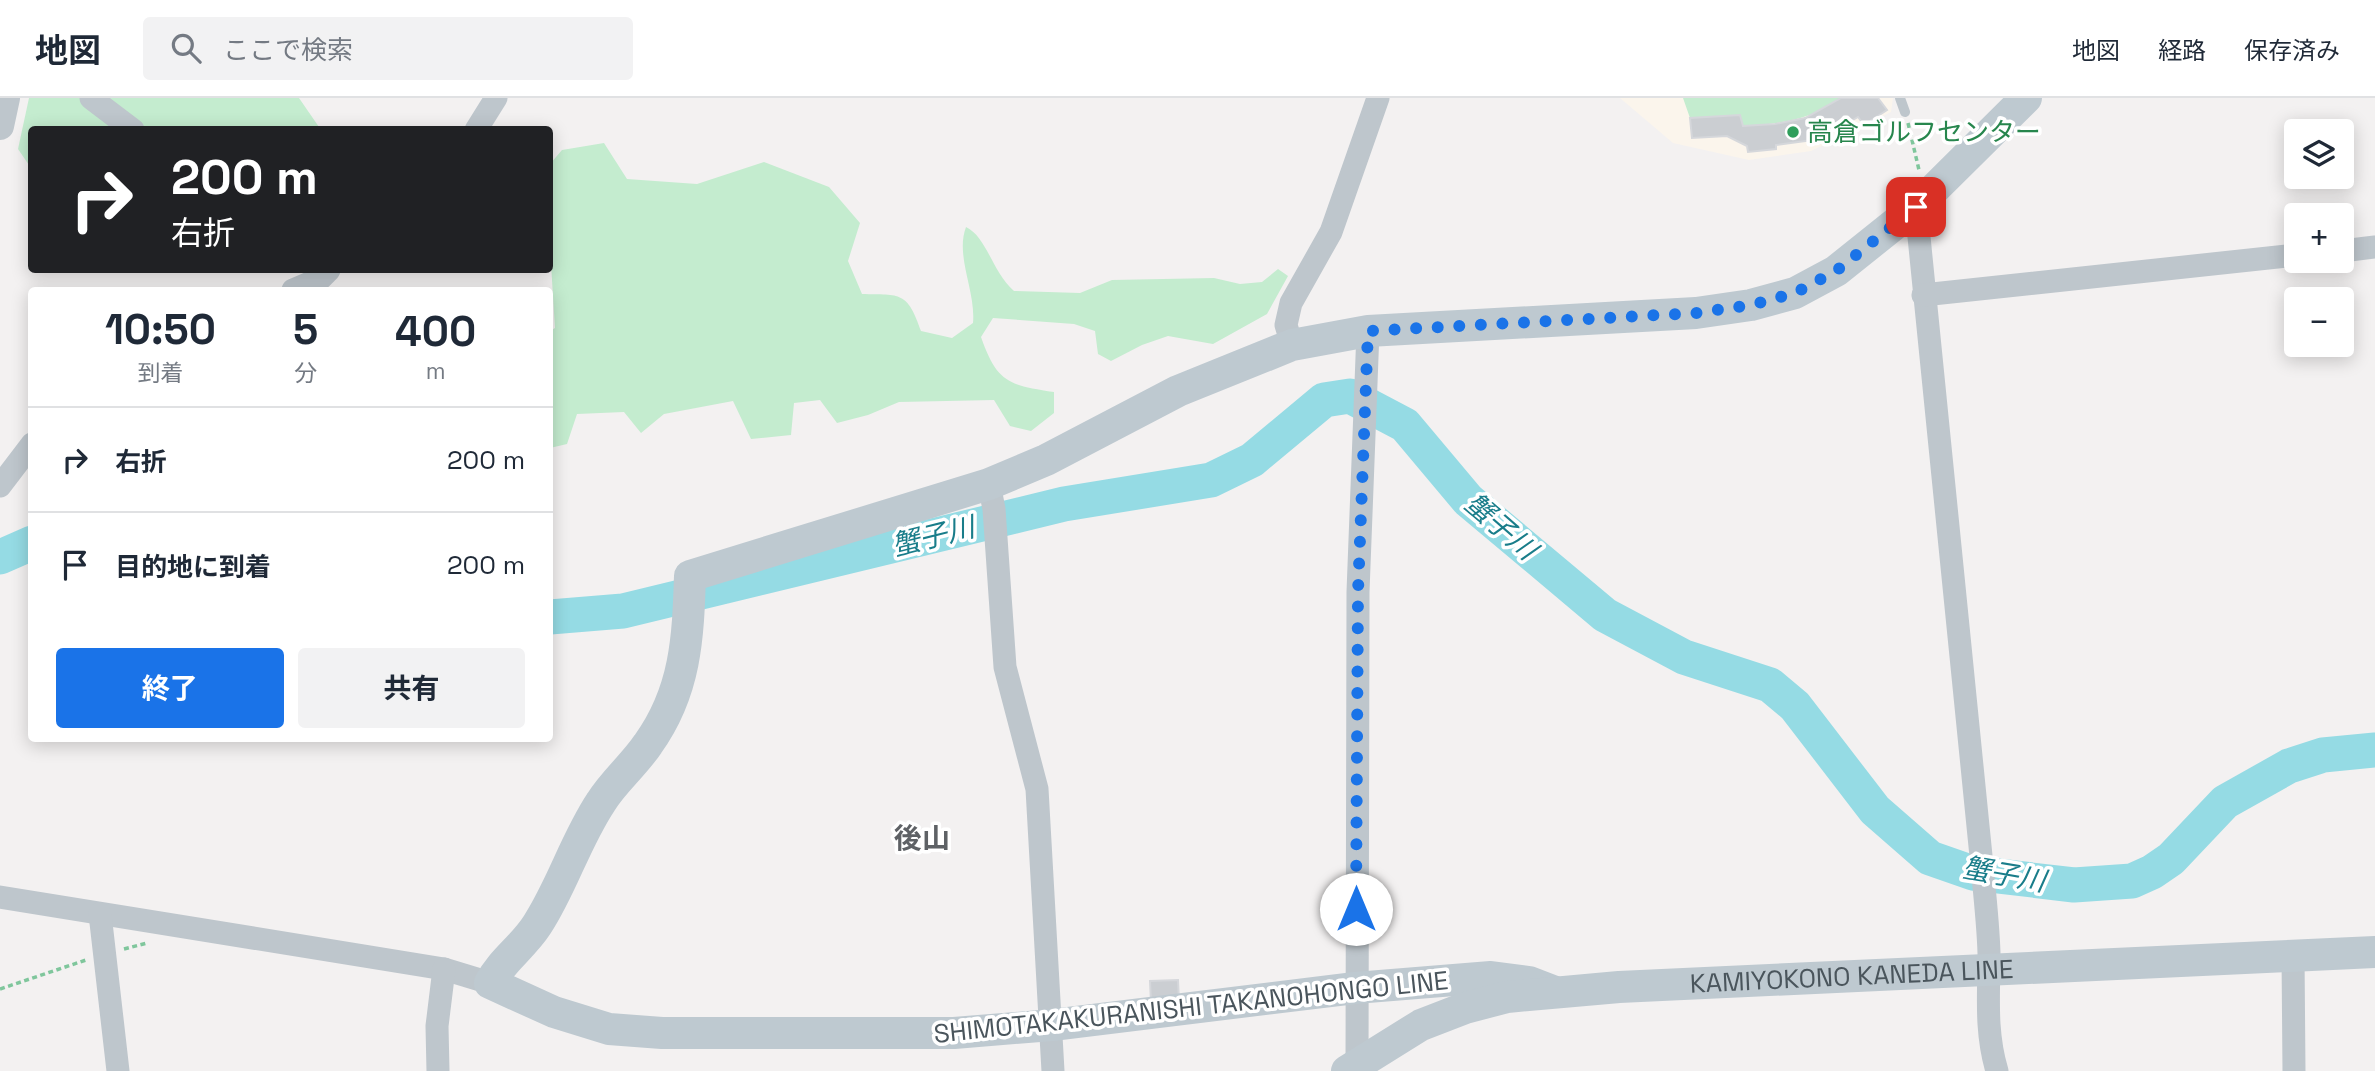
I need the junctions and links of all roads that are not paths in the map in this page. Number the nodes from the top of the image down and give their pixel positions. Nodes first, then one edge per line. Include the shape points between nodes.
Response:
1 (6, 98) edge
2 (91, 98) edge
3 (496, 98) edge
4 (1378, 98) edge
5 (1900, 98) edge
6 (2026, 98) edge
7 (1905, 112) road end
8 (0, 126) edge
9 (128, 126) edge
10 (478, 126) edge
11 (1916, 207) junction
12 (2375, 247) edge
13 (2354, 250) edge
14 (2284, 257) edge
15 (326, 273) edge
16 (300, 287) edge
17 (1923, 295) junction
18 (1368, 331) junction
19 (1292, 345) junction
20 (28, 449) edge
21 (0, 486) edge
22 (993, 508) junction
23 (0, 897) edge
24 (100, 914) junction
25 (2375, 952) edge
26 (2293, 955) junction
27 (443, 970) junction
28 (1988, 971) junction
29 (490, 983) junction
30 (1355, 988) junction
31 (1555, 992) junction
32 (1052, 1025) junction
33 (1353, 1069) edge
34 (118, 1071) edge
35 (438, 1071) edge
36 (1053, 1071) edge
37 (1997, 1071) edge
38 (2294, 1071) edge

1 - 8 street
2 - 9 street
3 - 10 street
4 - 19 street via 1331,232 1291,303 1286,325
5 - 7 lane
6 - 11 main road
11 - 17 street
11 - 18 main road via 1836,271 1795,293 1751,305 1696,313
12 - 13 street
14 - 17 street
15 - 16 street
17 - 28 street via 1981,856
18 - 19 main road
18 - 30 street via 1358,592
19 - 22 main road via 1178,391 1046,460
20 - 21 street
22 - 29 main road via 690,576 688,644 675,694 649,743 601,801 527,941 499,966
22 - 32 street via 1005,667 1037,789
23 - 24 street
24 - 27 street
24 - 34 street
25 - 26 main road, KAMIYOKONO KANEDA LINE
26 - 28 main road, KAMIYOKONO KANEDA LINE
26 - 38 street
27 - 29 street
27 - 35 street
28 - 31 main road, KAMIYOKONO KANEDA LINE
28 - 37 street via 1989,1037
29 - 32 main road, SHIMOTAKAKURANISHI TAKANOHONGO LINE via 554,1012 609,1029 662,1033 926,1034
30 - 31 main road, SHIMOTAKAKURANISHI TAKANOHONGO LINE via 1491,977 1529,982
30 - 32 main road, SHIMOTAKAKURANISHI TAKANOHONGO LINE
30 - 33 street
31 - 33 main road, KAMIYOKONO KANEDA LINE via 1465,1008 1421,1025
32 - 36 street

